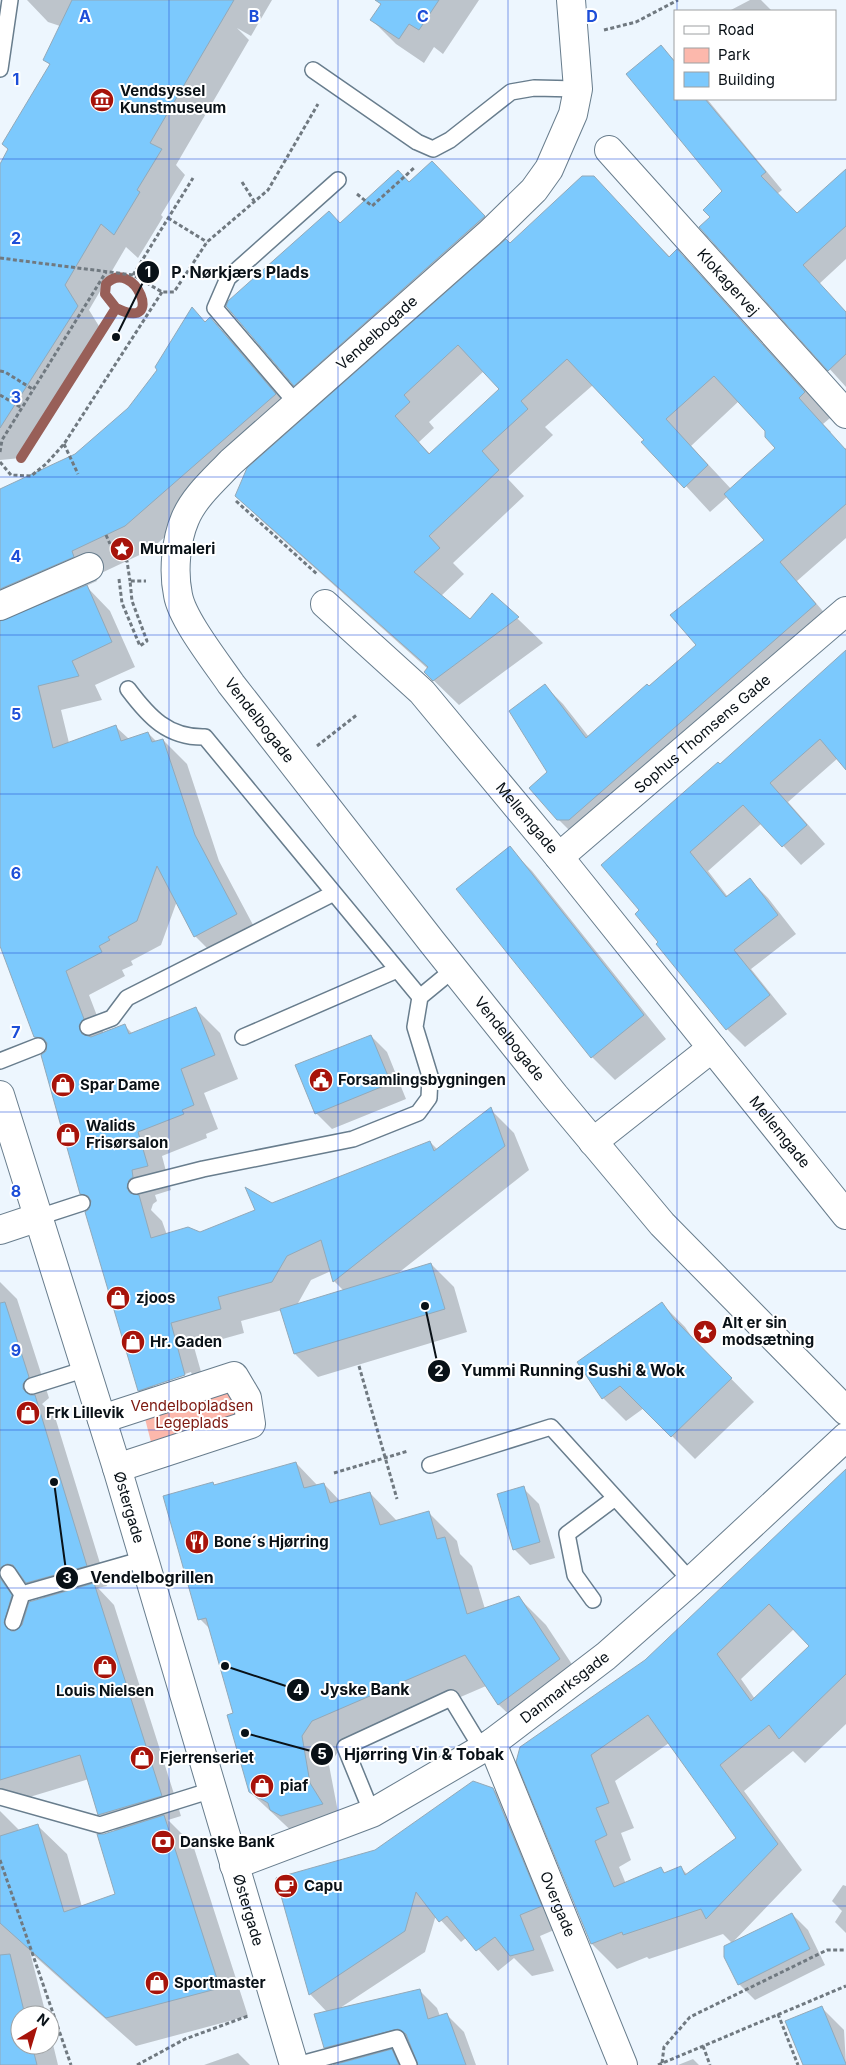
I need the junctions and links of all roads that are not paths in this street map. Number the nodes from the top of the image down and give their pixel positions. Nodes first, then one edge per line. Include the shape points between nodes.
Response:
1 (10, 0) edge
2 (571, 0) edge
3 (0, 70) edge
4 (313, 70) dead end
5 (578, 89) junction
6 (609, 150) dead end
7 (338, 180) road end
8 (297, 404) junction
9 (846, 414) edge
10 (89, 567) road end
11 (325, 604) road end
12 (0, 606) edge
13 (846, 611) edge
14 (128, 689) dead end
15 (559, 857) junction
16 (334, 893) junction
17 (454, 969) junction
18 (397, 970) junction
19 (420, 997) junction
20 (88, 1027) dead end
21 (243, 1037) dead end
22 (38, 1046) dead end
23 (712, 1048) junction
24 (0, 1061) edge
25 (0, 1095) edge
26 (593, 1142) junction
27 (136, 1186) dead end
28 (82, 1203) dead end
29 (846, 1215) edge
30 (39, 1216) junction
31 (0, 1230) edge
32 (86, 1369) junction
33 (32, 1386) dead end
34 (846, 1411) edge
35 (102, 1419) junction
36 (846, 1437) edge
37 (430, 1465) road end
38 (117, 1468) junction
39 (615, 1498) junction
40 (144, 1559) junction
41 (8, 1573) dead end
42 (691, 1581) junction
43 (22, 1594) junction
44 (594, 1600) dead end
45 (13, 1622) dead end
46 (487, 1746) junction
47 (212, 1790) junction
48 (0, 1797) edge
49 (372, 1813) junction
50 (234, 1865) junction
51 (296, 2065) edge
52 (410, 2065) edge
53 (623, 2065) edge

1 - 3 lane
2 - 5 street, Vendelbogade
4 - 5 lane via 417,142 433,149 450,140 511,92 534,88
5 - 8 street, Vendelbogade via 573,114 557,152 534,190
6 - 9 street, Klokagervej
7 - 8 lane via 228,278 215,308
8 - 17 street, Vendelbogade via 231,462 185,518 177,550 178,596 194,629 231,684
10 - 12 street
11 - 15 street, Mellemgade via 422,692
13 - 15 street, Sophus Thomsens Gade
14 - 16 lane via 146,712 164,726 188,737 205,736
15 - 23 street, Mellemgade
16 - 18 lane
16 - 20 lane via 127,998 112,1018
17 - 19 lane
17 - 26 street, Vendelbogade
18 - 19 lane
18 - 21 lane
19 - 27 lane via 415,1028 430,1076 429,1098 418,1113 353,1139
22 - 24 lane
23 - 26 street
23 - 29 street, Mellemgade
25 - 30 street, Østergade
26 - 34 street, Vendelbogade via 662,1224
28 - 30 lane
30 - 31 street
30 - 32 street, Østergade
32 - 33 lane
32 - 35 street, Østergade
35 - 38 street, Østergade
35 - 38 street via 234,1376 247,1398 251,1424
36 - 42 street, Danmarksgade
37 - 39 lane via 551,1427
38 - 40 street, Østergade
39 - 42 lane
39 - 44 lane via 567,1534 575,1574
40 - 43 lane
40 - 47 street, Østergade
41 - 43 lane
42 - 46 street, Danmarksgade via 606,1656
43 - 45 lane
46 - 49 street, Danmarksgade
46 - 49 lane via 451,1698 345,1747
46 - 53 street, Overgade
47 - 48 lane via 100,1825
47 - 50 street, Østergade
49 - 50 street, Danmarksgade
50 - 51 street, Østergade
51 - 52 lane via 397,2038

